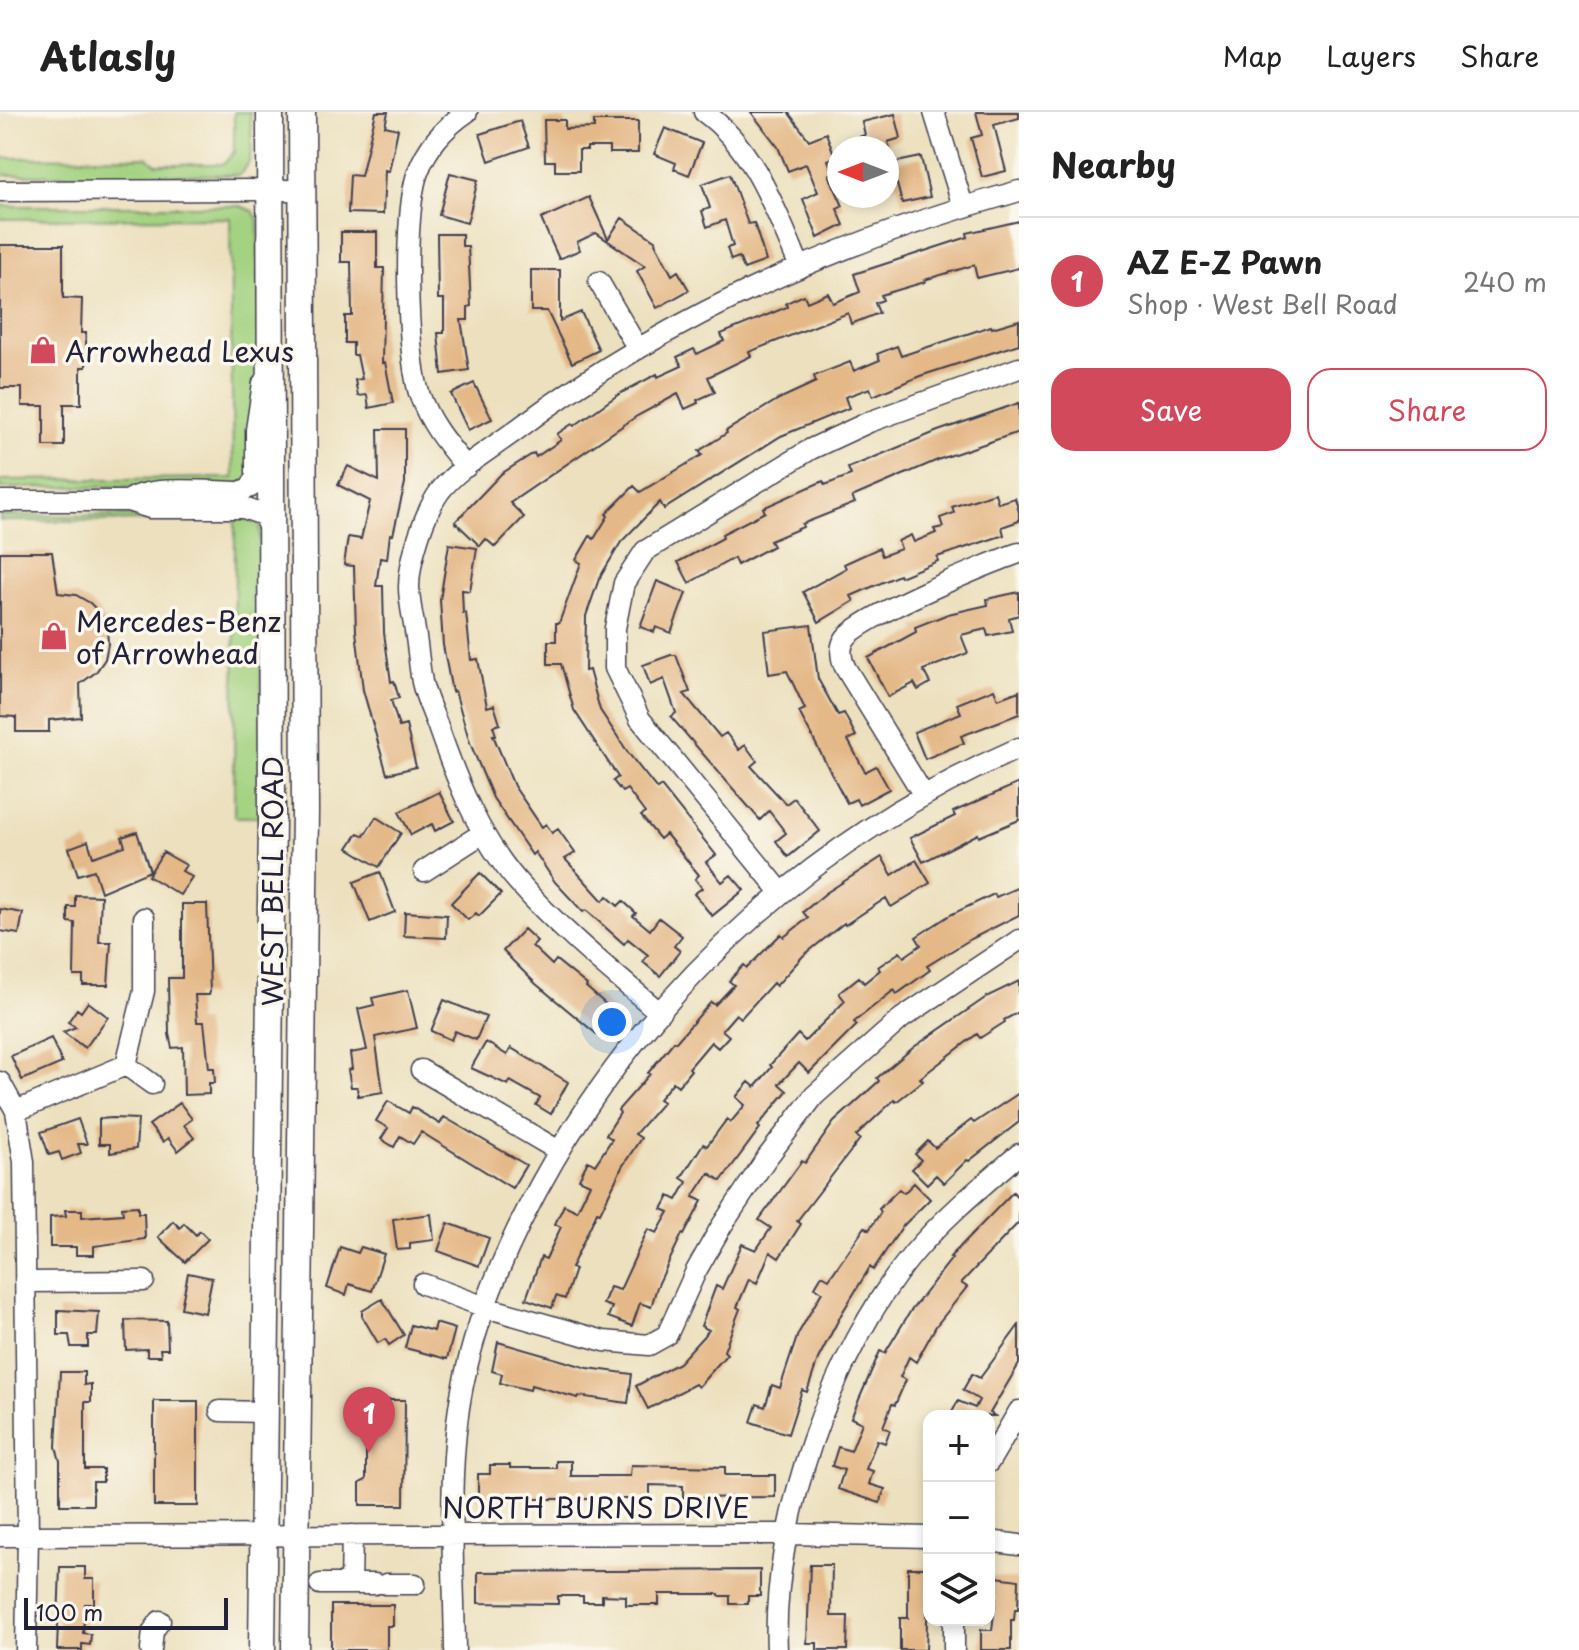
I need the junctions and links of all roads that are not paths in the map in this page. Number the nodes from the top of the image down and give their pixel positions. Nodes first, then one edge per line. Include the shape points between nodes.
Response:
1 (270, 112) edge
2 (302, 112) edge
3 (467, 112) edge
4 (704, 112) edge
5 (934, 112) edge
6 (441, 119) edge
7 (302, 190) junction
8 (0, 191) edge
9 (270, 191) junction
10 (1019, 191) edge
11 (963, 206) junction
12 (800, 267) junction
13 (599, 282) dead end
14 (638, 349) junction
15 (271, 357) junction
16 (1019, 368) edge
17 (466, 467) junction
18 (240, 492) junction
19 (271, 498) junction
20 (0, 501) edge
21 (128, 501) junction
22 (271, 533) junction
23 (1019, 553) edge
24 (304, 661) junction
25 (1019, 748) edge
26 (923, 794) junction
27 (483, 833) junction
28 (424, 871) dead end
29 (781, 892) junction
30 (144, 918) dead end
31 (1019, 940) edge
32 (659, 1012) junction
33 (126, 1065) junction
34 (421, 1070) dead end
35 (0, 1082) edge
36 (152, 1084) dead end
37 (16, 1111) junction
38 (559, 1151) junction
39 (1019, 1154) edge
40 (144, 1281) dead end
41 (27, 1282) junction
42 (423, 1284) dead end
43 (485, 1307) junction
44 (220, 1411) dead end
45 (1019, 1411) edge
46 (264, 1412) junction
47 (995, 1452) edge
48 (788, 1534) junction
49 (263, 1535) junction
50 (295, 1535) junction
51 (352, 1535) junction
52 (454, 1535) junction
53 (0, 1536) edge
54 (28, 1536) junction
55 (923, 1537) edge
56 (995, 1542) edge
57 (1019, 1545) edge
58 (320, 1584) dead end
59 (351, 1584) junction
60 (415, 1584) dead end
61 (160, 1621) dead end
62 (954, 1626) edge
63 (26, 1650) edge
64 (151, 1650) edge
65 (262, 1650) edge
66 (295, 1650) edge
67 (455, 1650) edge
68 (777, 1650) edge
69 (954, 1650) edge

1 - 9 main road, WEST BELL ROAD
2 - 7 main road, WEST BELL ROAD
3 - 6 street
4 - 12 street via 751,160
5 - 11 street
6 - 17 street via 412,190 410,340 426,411
7 - 9 street
7 - 24 main road, WEST BELL ROAD
8 - 9 street
9 - 15 main road, WEST BELL ROAD
10 - 11 street
11 - 12 street
12 - 14 street
13 - 14 street
14 - 17 street
15 - 18 street via 258,412 256,477
15 - 19 main road, WEST BELL ROAD
16 - 29 street via 869,422 811,449 645,551 624,583 615,628 615,668 640,719
17 - 27 street via 440,491 417,544 409,587 423,685 449,760
18 - 19 street
18 - 21 street via 149,492
19 - 22 main road, WEST BELL ROAD
19 - 24 main road via 287,516 291,608
20 - 21 street
21 - 22 street via 150,508 251,509 263,515
22 - 46 main road, WEST BELL ROAD
23 - 26 street via 909,600 844,639 843,663
24 - 50 main road, WEST BELL ROAD
25 - 26 street
26 - 29 street via 849,840
27 - 28 street
27 - 32 street via 517,881 576,941
29 - 32 street
30 - 33 street via 144,991
31 - 43 street via 902,1018 814,1096 721,1227 667,1335 649,1345 604,1341
32 - 38 street via 605,1080
33 - 36 street
33 - 37 street
34 - 38 street
35 - 37 street
37 - 41 street via 24,1162
38 - 43 street via 520,1222
39 - 48 street via 913,1254 880,1301 822,1414
40 - 41 street
41 - 54 street
42 - 43 street
43 - 52 street via 458,1412
44 - 46 street
45 - 47 street
46 - 49 main road, WEST BELL ROAD
48 - 52 street, NORTH BURNS DRIVE
48 - 55 street, NORTH BURNS DRIVE
48 - 68 street
49 - 50 street, NORTH BURNS DRIVE
49 - 54 street, NORTH BURNS DRIVE
49 - 65 main road, WEST BELL ROAD
50 - 51 street, NORTH BURNS DRIVE
50 - 66 main road, WEST BELL ROAD
51 - 52 street, NORTH BURNS DRIVE
51 - 59 street
52 - 67 street
53 - 54 street, NORTH BURNS DRIVE
54 - 63 street
56 - 57 street
58 - 59 street
59 - 60 street
61 - 64 street
62 - 69 street

